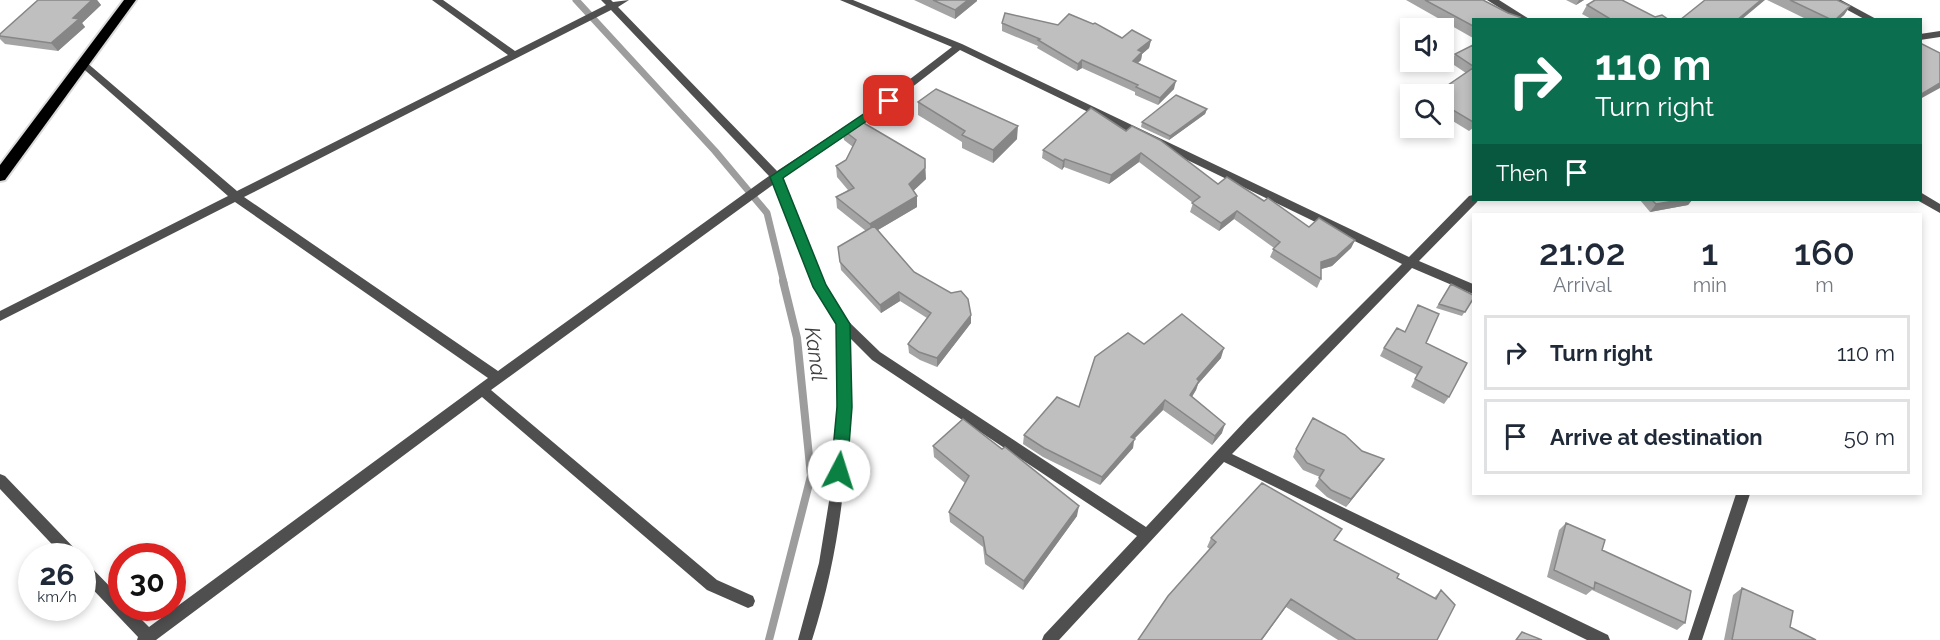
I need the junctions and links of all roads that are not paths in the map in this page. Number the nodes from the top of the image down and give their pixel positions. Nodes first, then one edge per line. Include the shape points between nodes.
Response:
1 (130, 0) edge
2 (437, 0) edge
3 (624, 0) edge
4 (845, 0) edge
5 (1492, 0) edge
6 (1834, 0) edge
7 (609, 3) edge
8 (1524, 18) edge
9 (1870, 18) edge
10 (1940, 34) edge
11 (1922, 37) edge
12 (959, 46) junction
13 (514, 55) junction
14 (83, 64) junction
15 (0, 176) edge
16 (776, 177) junction
17 (236, 197) junction
18 (1922, 197) edge
19 (1472, 200) edge
20 (1940, 209) edge
21 (1411, 263) junction
22 (1472, 289) edge
23 (0, 316) edge
24 (843, 324) junction
25 (498, 378) junction
26 (483, 391) junction
27 (1224, 456) junction
28 (0, 480) edge
29 (1743, 495) edge
30 (1148, 536) junction
31 (60, 543) edge
32 (96, 584) edge
33 (748, 601) dead end
34 (146, 639) edge
35 (805, 640) edge
36 (1049, 640) edge
37 (1603, 640) edge
38 (1695, 640) edge

1 - 14 highway
2 - 13 street
3 - 7 street
4 - 12 street
5 - 8 street
6 - 9 street
7 - 13 street via 598,13
7 - 16 street
10 - 11 street
12 - 16 street via 871,114
12 - 21 street
13 - 17 street
14 - 15 highway
14 - 17 street
16 - 24 street via 820,287
16 - 25 street
17 - 23 street
17 - 25 street
18 - 20 street
19 - 21 street
21 - 22 street
21 - 27 street
24 - 30 street via 876,356
24 - 35 street via 845,407 835,514
25 - 26 street
26 - 33 street via 712,585
26 - 34 street
27 - 30 street
27 - 37 street
28 - 31 street
29 - 38 street
30 - 36 street
32 - 34 street

